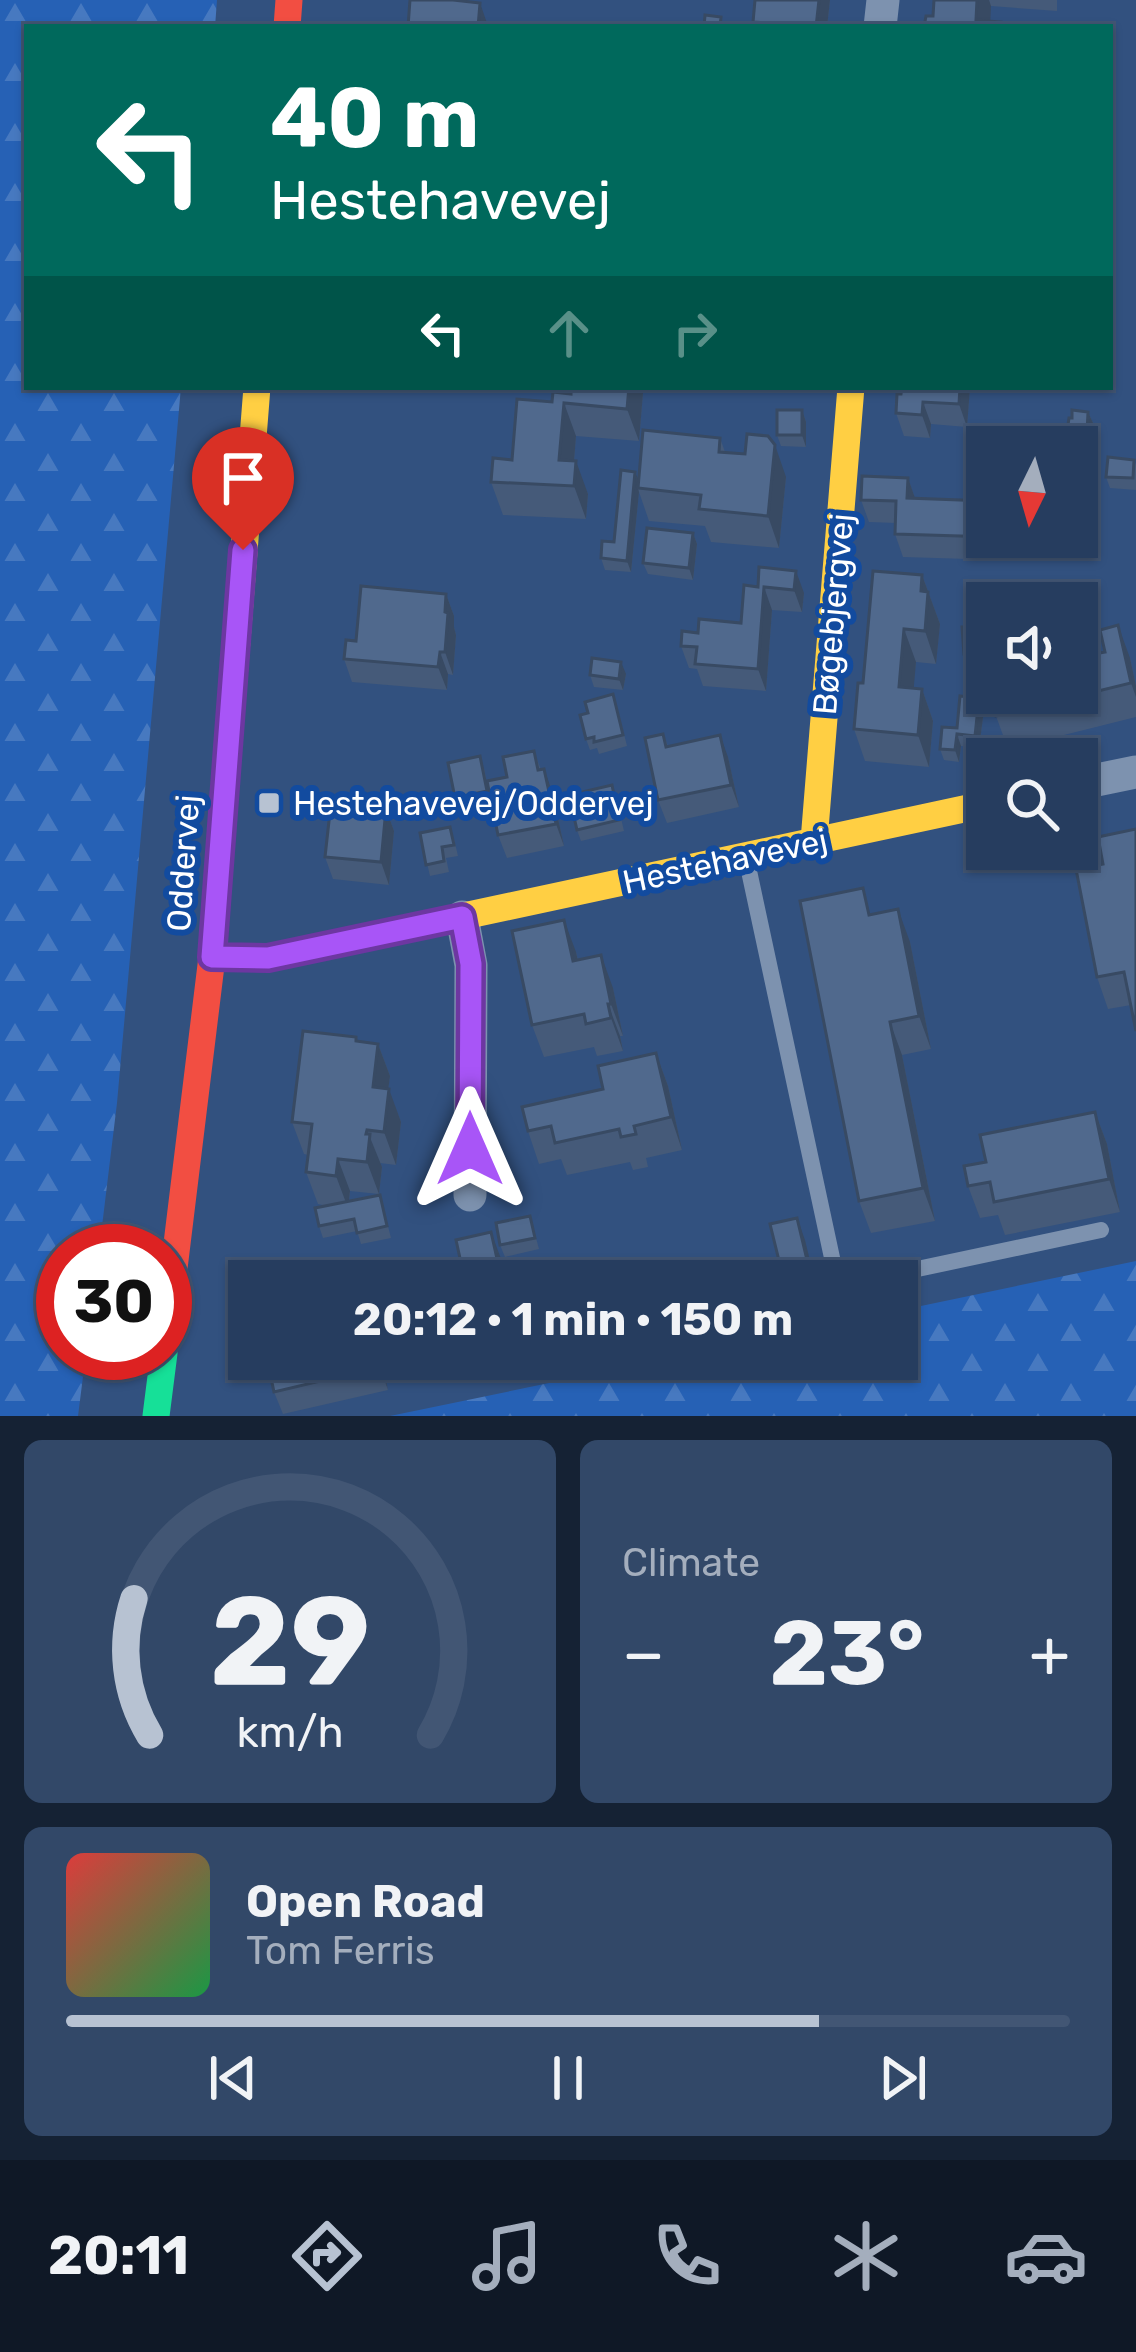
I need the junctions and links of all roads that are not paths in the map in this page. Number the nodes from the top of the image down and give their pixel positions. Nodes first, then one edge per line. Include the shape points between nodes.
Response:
1 (257, 390) edge
2 (851, 390) edge
3 (1136, 772) edge
4 (1098, 780) edge
5 (966, 809) edge
6 (814, 842) junction
7 (746, 856) junction
8 (462, 917) junction
9 (212, 957) junction
10 (470, 1195) dead end
11 (179, 1224) edge
12 (1102, 1230) dead end
13 (833, 1260) edge
14 (918, 1269) edge
15 (161, 1380) edge
16 (156, 1416) edge

1 - 9 street, Oddervej
2 - 6 street, Bøgebjergvej
3 - 4 street
5 - 6 street, Hestehavevej
6 - 7 street, Hestehavevej
7 - 8 street, Hestehavevej
7 - 13 lane
8 - 9 street, Hestehavevej via 268,958
8 - 10 street via 471,964
9 - 11 street, Oddervej
12 - 14 lane
15 - 16 street

